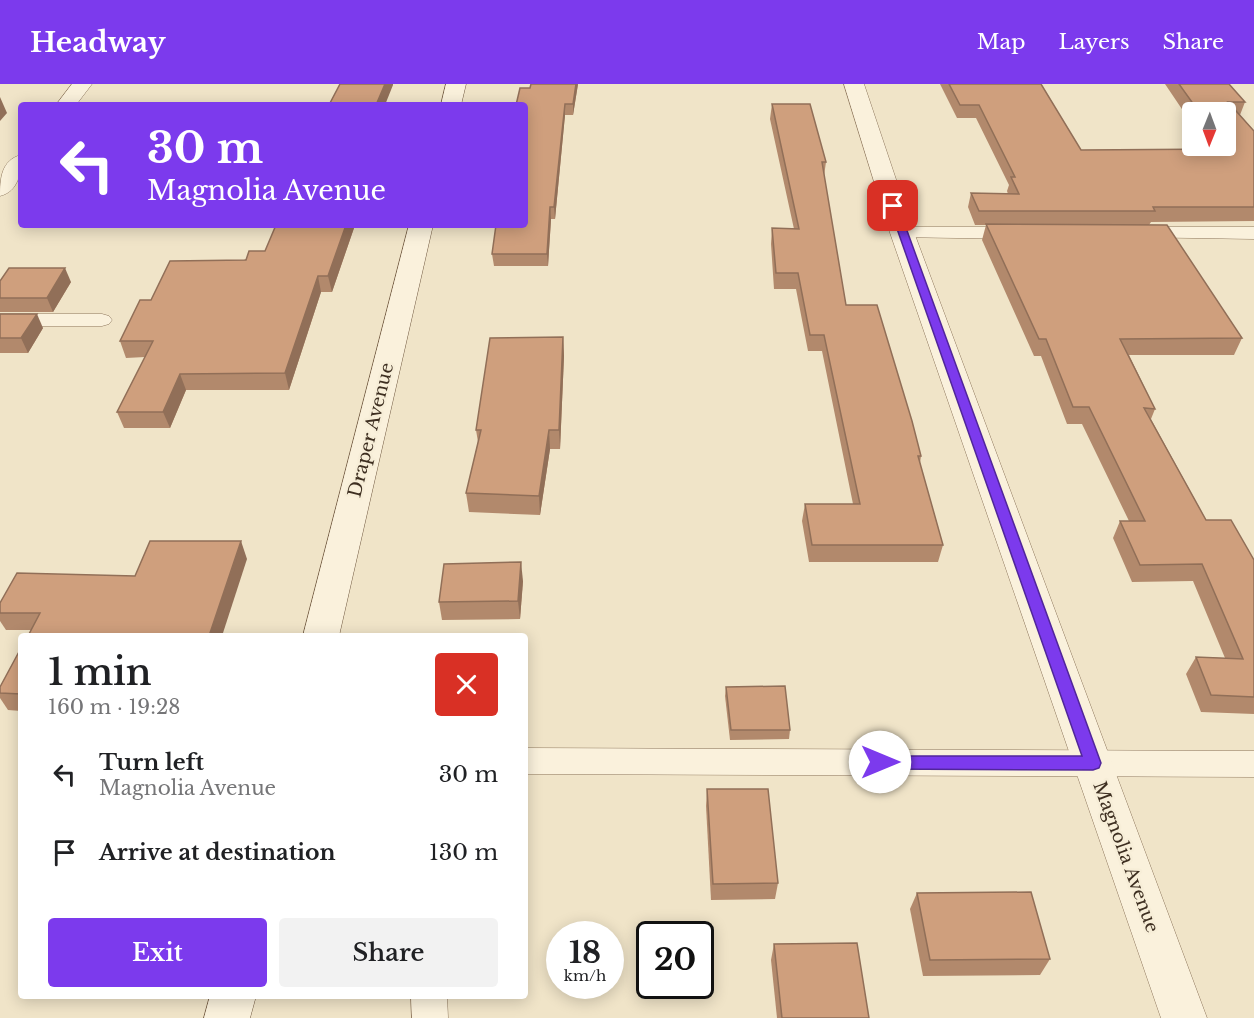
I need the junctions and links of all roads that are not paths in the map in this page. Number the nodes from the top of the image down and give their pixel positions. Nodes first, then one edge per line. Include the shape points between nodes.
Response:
1 (82, 84) edge
2 (456, 84) edge
3 (854, 84) edge
4 (68, 102) edge
5 (452, 102) edge
6 (18, 166) edge
7 (0, 189) edge
8 (420, 228) edge
9 (902, 233) junction
10 (1031, 233) edge
11 (1113, 233) edge
12 (1254, 233) edge
13 (0, 320) edge
14 (102, 320) dead end
15 (322, 633) edge
16 (528, 761) edge
17 (1093, 763) junction
18 (1254, 764) edge
19 (232, 999) edge
20 (429, 999) edge
21 (227, 1018) edge
22 (430, 1018) edge
23 (1184, 1018) edge

1 - 4 street
2 - 5 street
3 - 9 street, Magnolia Avenue
6 - 7 street
8 - 15 street, Draper Avenue
9 - 10 lane
9 - 17 street, Magnolia Avenue
11 - 12 lane
13 - 14 lane
16 - 17 lane
17 - 18 lane
17 - 23 street, Magnolia Avenue
19 - 21 street
20 - 22 lane

